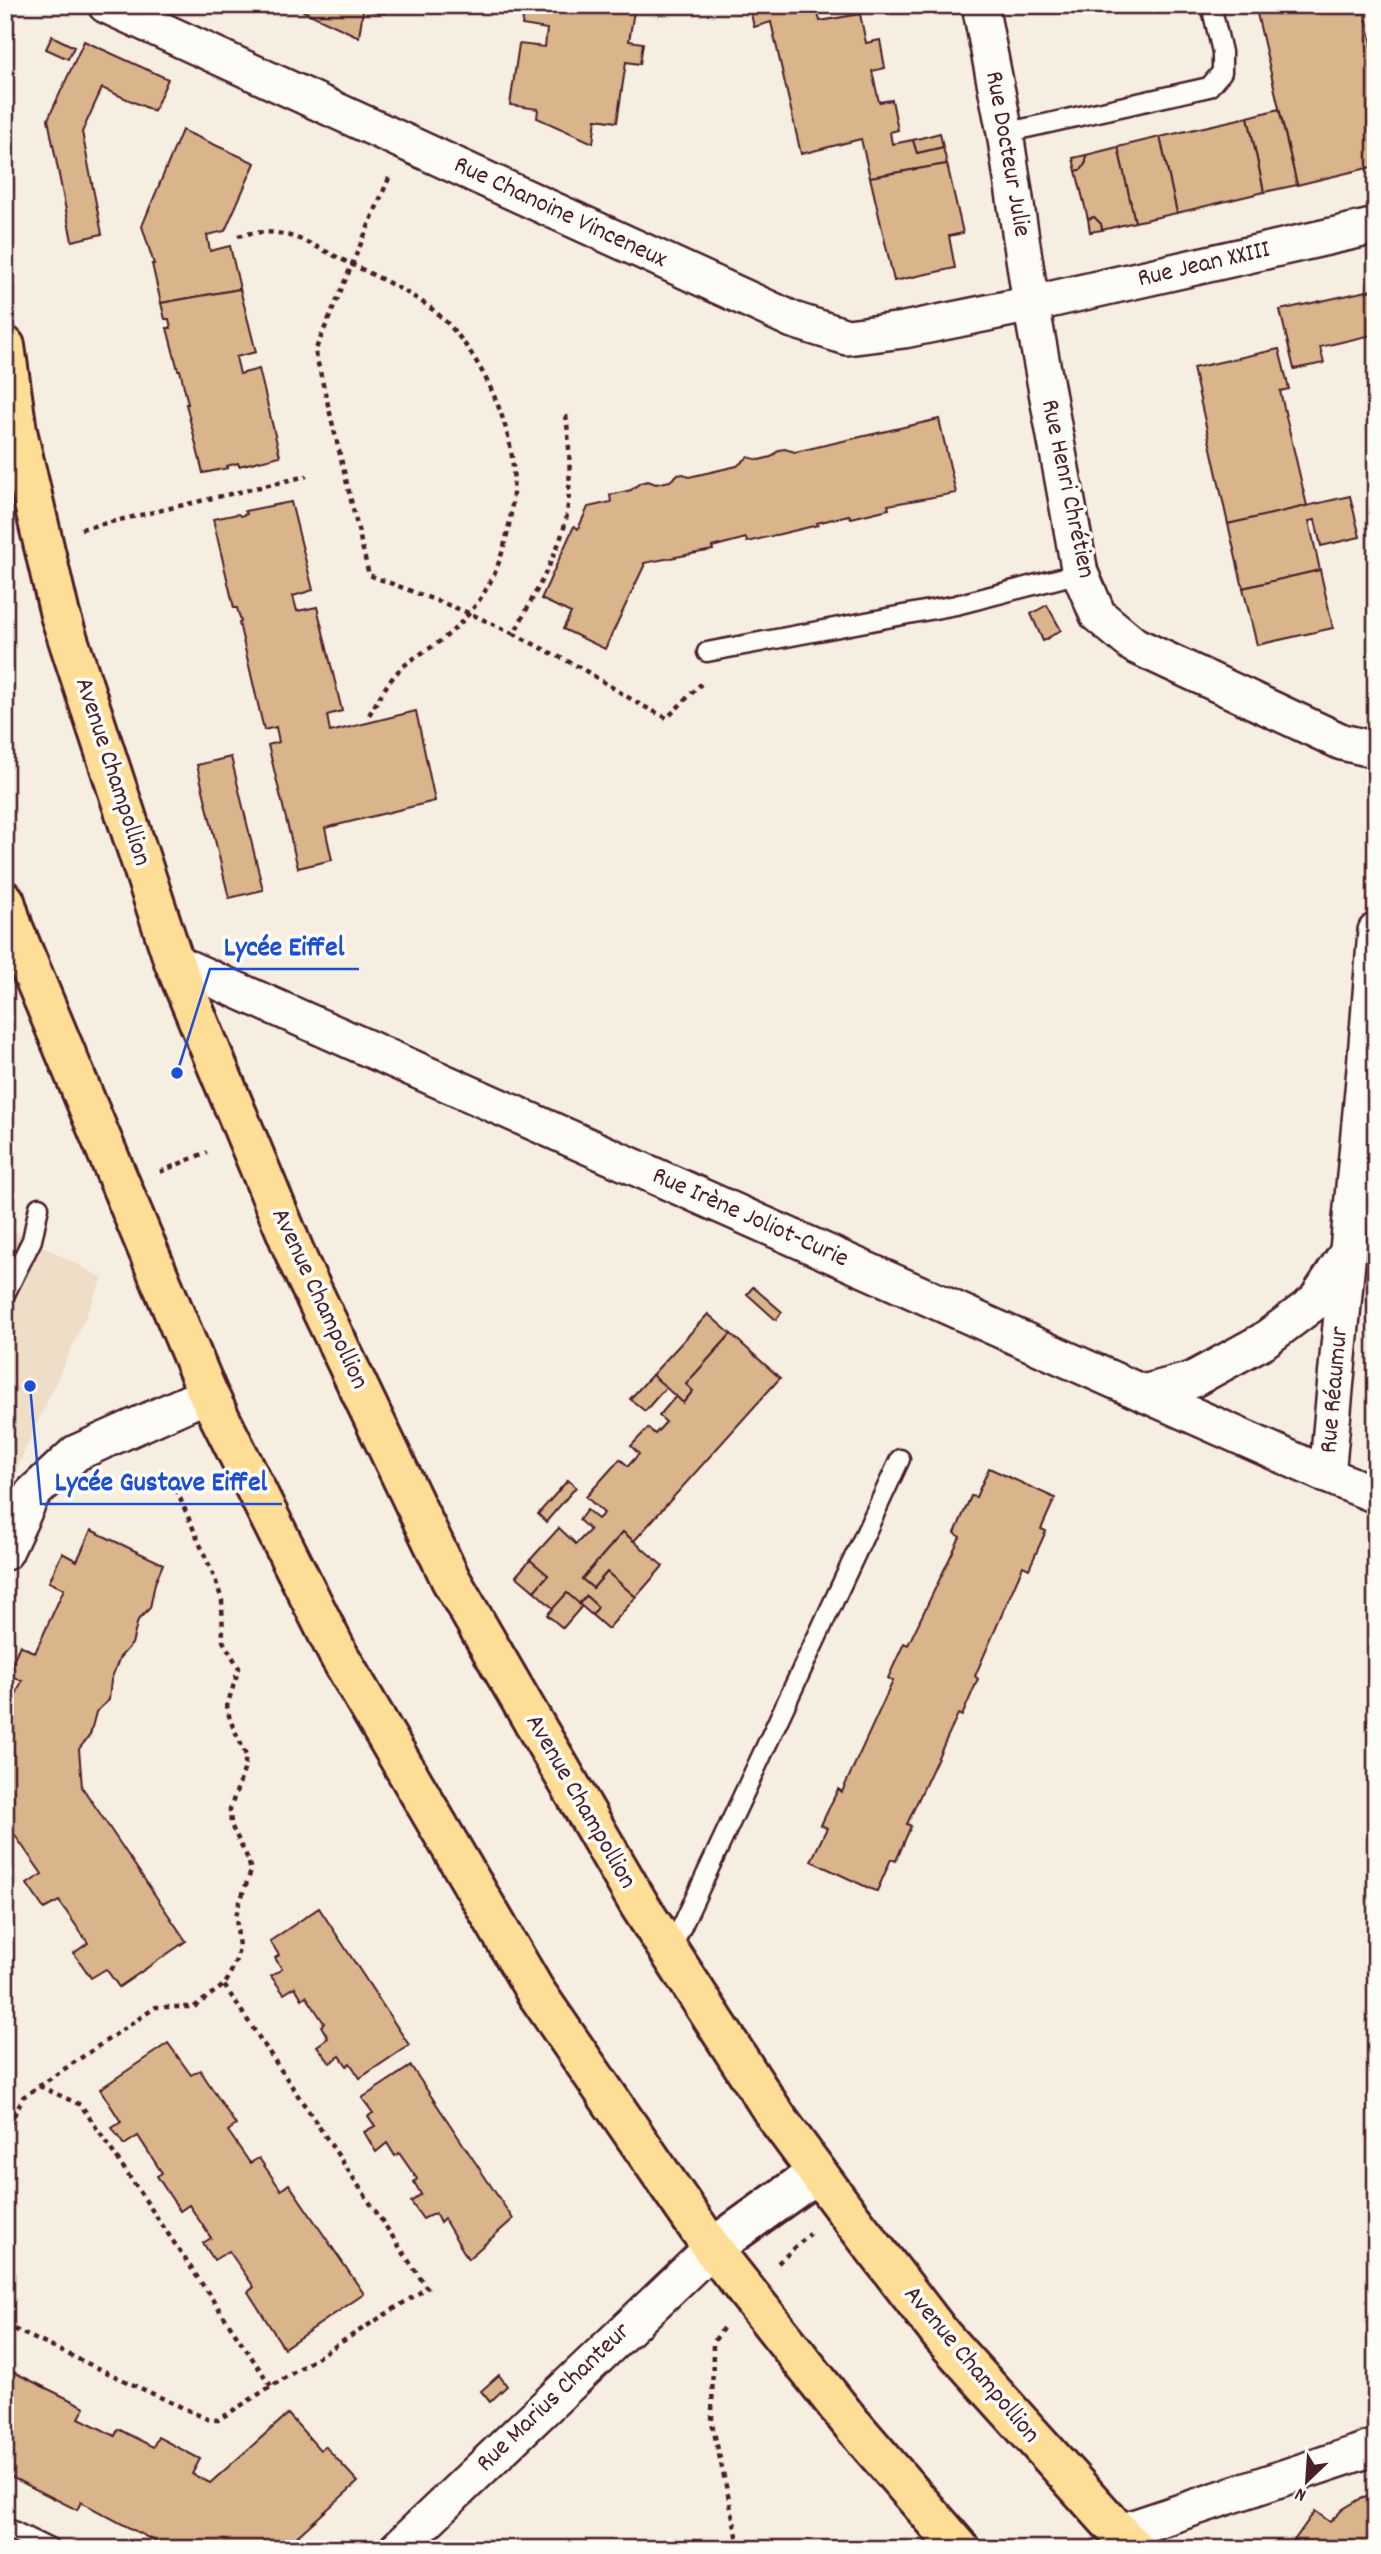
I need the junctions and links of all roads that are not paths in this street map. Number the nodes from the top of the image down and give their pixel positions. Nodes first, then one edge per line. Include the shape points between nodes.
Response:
1 (106, 5) edge
2 (980, 5) edge
3 (1211, 5) edge
4 (1005, 133) junction
5 (1376, 226) edge
6 (1031, 304) junction
7 (5, 346) edge
8 (11, 432) edge
9 (1080, 573) junction
10 (708, 652) road end
11 (1376, 750) edge
12 (5, 901) edge
13 (1376, 931) edge
14 (174, 962) junction
15 (1371, 1071) edge
16 (39, 1206) dead end
17 (1348, 1252) junction
18 (5, 1294) edge
19 (1143, 1393) junction
20 (208, 1394) junction
21 (900, 1459) dead end
22 (1327, 1475) junction
23 (1376, 1495) edge
24 (5, 1552) edge
25 (670, 1952) junction
26 (817, 2173) junction
27 (712, 2248) junction
28 (1376, 2446) edge
29 (5, 2527) edge
30 (1126, 2541) edge
31 (50, 2549) edge
32 (397, 2549) edge
33 (960, 2549) edge

1 - 6 street, Rue Chanoine Vinceneux via 793,320 847,337
2 - 4 street, Rue Docteur Julie
3 - 4 lane via 1222,72 1209,87
4 - 6 street, Rue Docteur Julie
5 - 6 street, Rue Jean XXIII
6 - 9 street, Rue Henri Chrétien
7 - 8 main road, Avenue Champollion
8 - 14 main road, Avenue Champollion via 60,615
9 - 10 lane via 956,605
9 - 11 street, Rue Henri Chrétien via 1098,615 1134,645 1342,742
12 - 20 main road
13 - 15 street, Rue Réaumur
14 - 19 street, Rue Irène Joliot-Curie
14 - 25 main road, Avenue Champollion via 299,1264 451,1580
15 - 17 street, Rue Réaumur
16 - 18 lane via 32,1240
17 - 19 street, Rue Réaumur via 1315,1302 1263,1341 1192,1380
17 - 22 street, Rue Réaumur
19 - 22 street, Rue Irène Joliot-Curie
20 - 24 street via 76,1453 32,1493
20 - 27 main road via 338,1654 528,1979
21 - 25 lane
22 - 23 street, Rue Réaumur
25 - 26 main road, Avenue Champollion
26 - 27 street
26 - 30 main road, Avenue Champollion via 942,2336
27 - 32 street, Rue Marius Chanteur
27 - 33 main road via 851,2423
28 - 30 street
29 - 31 lane

